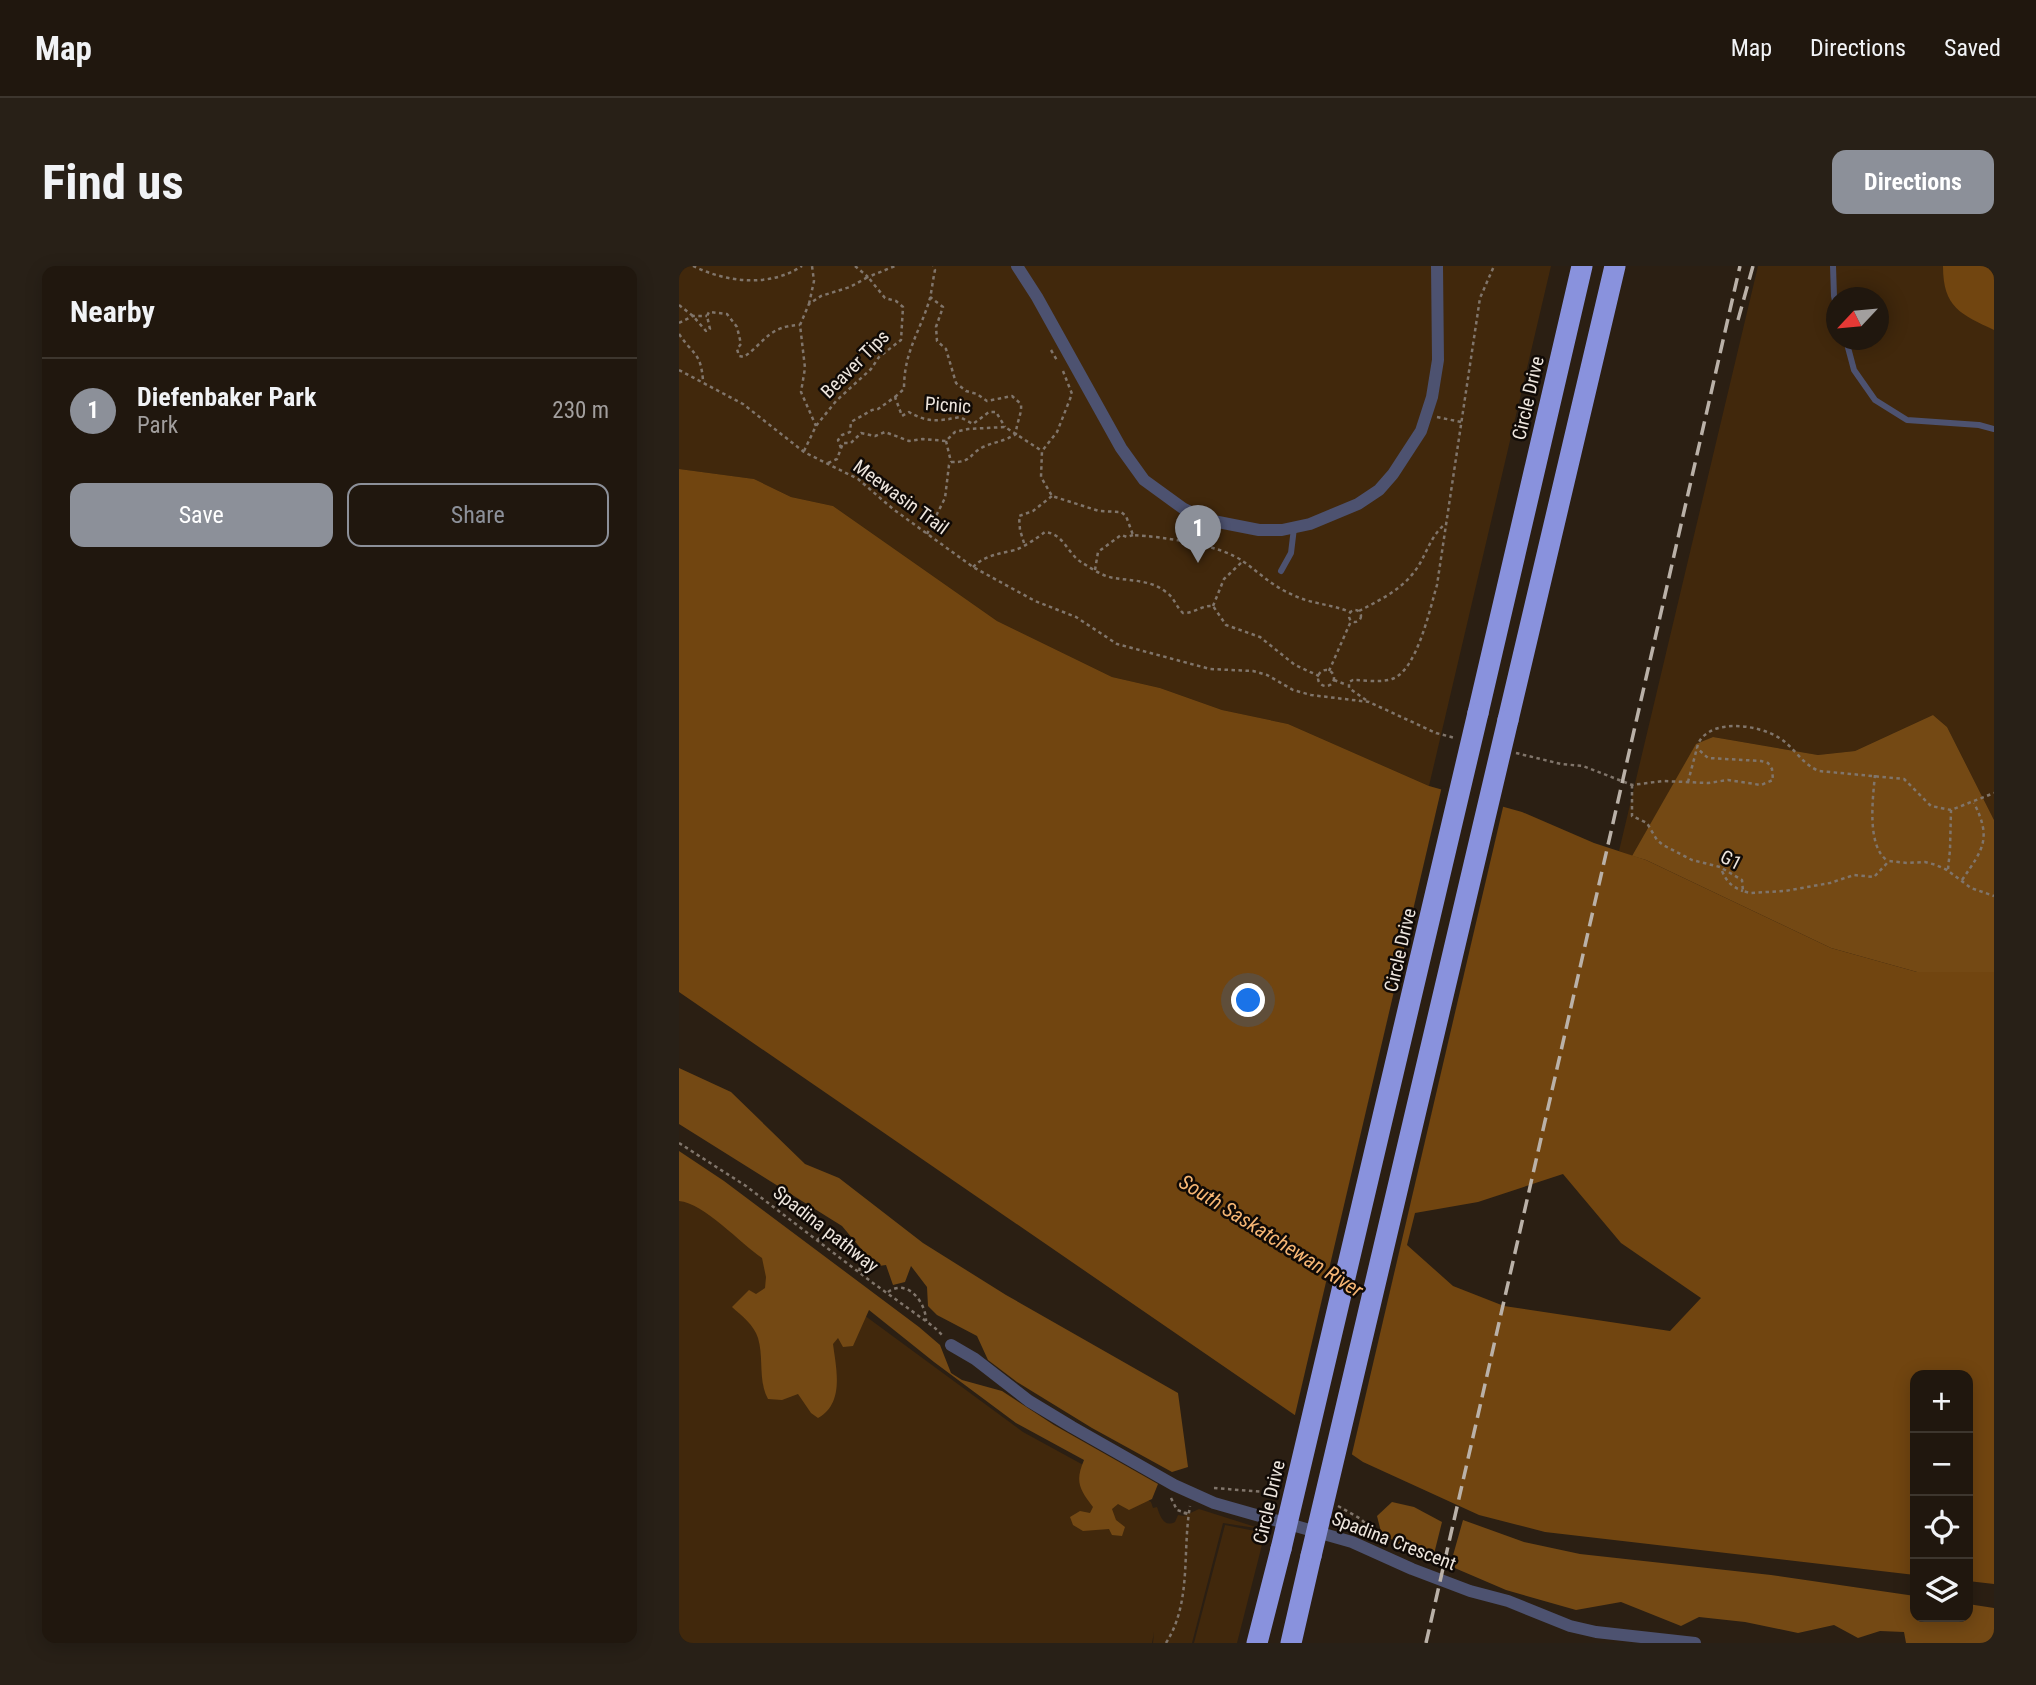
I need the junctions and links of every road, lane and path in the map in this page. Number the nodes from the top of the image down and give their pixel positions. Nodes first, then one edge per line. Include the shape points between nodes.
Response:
1 (693, 266) edge
2 (802, 266) edge
3 (812, 266) edge
4 (855, 266) edge
5 (895, 266) edge
6 (1017, 266) edge
7 (1437, 266) edge
8 (1494, 266) edge
9 (1582, 266) edge
10 (1615, 266) edge
11 (1833, 266) edge
12 (934, 268) edge
13 (868, 277) junction
14 (1834, 287) edge
15 (930, 297) junction
16 (809, 304) junction
17 (679, 305) edge
18 (693, 316) junction
19 (708, 316) junction
20 (679, 323) edge
21 (800, 324) junction
22 (679, 334) edge
23 (1048, 344) dead end
24 (1849, 350) edge
25 (679, 370) edge
26 (703, 381) junction
27 (895, 397) junction
28 (1427, 415) junction
29 (1461, 422) junction
30 (816, 426) junction
31 (1005, 427) junction
32 (1994, 429) edge
33 (1016, 434) junction
34 (946, 441) junction
35 (842, 448) junction
36 (1042, 451) junction
37 (804, 452) junction
38 (951, 462) junction
39 (828, 463) junction
40 (1052, 496) junction
41 (1445, 524) junction
42 (1294, 527) junction
43 (927, 534) junction
44 (1133, 535) junction
45 (1024, 544) junction
46 (1243, 561) junction
47 (973, 567) junction
48 (1095, 570) junction
49 (1280, 571) dead end
50 (1213, 606) junction
51 (1359, 611) junction
52 (1350, 612) junction
53 (1076, 617) dead end
54 (1351, 621) junction
55 (1329, 671) junction
56 (1319, 676) junction
57 (1334, 680) junction
58 (1347, 685) junction
59 (1369, 702) dead end
60 (1697, 748) dead end
61 (1813, 768) dead end
62 (1875, 775) junction
63 (1688, 782) dead end
64 (1632, 785) dead end
65 (1994, 793) edge
66 (1974, 803) junction
67 (1951, 810) junction
68 (1889, 861) junction
69 (1720, 867) junction
70 (1947, 870) junction
71 (1962, 880) junction
72 (1743, 891) junction
73 (1994, 896) edge
74 (679, 1143) edge
75 (817, 1240) junction
76 (859, 1272) junction
77 (887, 1293) junction
78 (926, 1321) junction
79 (951, 1345) joint
80 (1174, 1485) junction
81 (1278, 1493) dead end
82 (1194, 1494) junction
83 (1338, 1506) dead end
84 (1189, 1514) junction
85 (1385, 1543) dead end
86 (1595, 1637) edge
87 (1166, 1643) edge
88 (1257, 1643) edge
89 (1291, 1643) edge
90 (1695, 1643) edge

1 - 2 path via 734,280 767,280
3 - 16 path
4 - 13 path
5 - 13 path
6 - 42 street via 1144,480 1208,520 1259,530
7 - 28 street via 1438,360
8 - 29 path via 1481,298
9 - 88 highway, Circle Drive, bridge
10 - 89 highway, bridge
11 - 14 lane
12 - 15 path
13 - 16 path
13 - 30 path, Beaver Tips via 885,298 902,307 901,340 879,357
15 - 27 path via 909,348 904,389
15 - 33 path via 943,307 937,341 946,348 956,383 987,401 1017,399 1022,412
16 - 21 path
17 - 18 path
18 - 19 path
18 - 19 path via 706,331 710,329
18 - 20 path
19 - 21 path via 709,312 727,314 737,327 741,344 737,349 744,357 782,326
21 - 30 path, Beaver Tips via 805,368 801,392
22 - 26 path via 697,353
23 - 36 path via 1072,394 1057,432
24 - 32 lane via 1854,370 1875,400 1907,420
25 - 26 path, Meewasin Trail
26 - 37 path, Meewasin Trail via 743,404
27 - 31 path, Picnic via 902,416 909,412 932,421 960,417 972,424 996,412
27 - 35 path via 851,422 850,432 838,440
28 - 29 path
28 - 42 street via 1421,431 1379,490 1358,504
29 - 41 path
30 - 37 path, Beaver Tips
31 - 33 path
31 - 34 path via 955,432
33 - 36 path
33 - 38 path via 965,460
34 - 35 path via 861,433
34 - 38 path
35 - 39 path via 837,459
36 - 40 path via 1041,477
37 - 39 path, Meewasin Trail
38 - 43 path via 945,498
39 - 43 path, Meewasin Trail via 858,479
40 - 44 path via 1100,511 1121,512
40 - 45 path via 1019,516
41 - 51 path via 1400,588
41 - 58 path via 1437,585 1424,631 1406,668 1392,680 1353,680
42 - 49 lane via 1291,553
43 - 47 path, Meewasin Trail
44 - 46 path via 1185,542
44 - 48 path via 1121,535 1098,552
45 - 47 path via 979,560
45 - 48 path via 1050,533
46 - 50 path via 1224,579
46 - 52 path via 1270,584 1295,596
47 - 53 path, Meewasin Trail via 1035,601
48 - 50 path via 1151,583 1167,592 1183,612
50 - 56 path via 1226,625 1260,637 1295,665
51 - 52 path
51 - 54 path via 1360,620
52 - 54 path
54 - 55 path
55 - 56 path
55 - 57 path
56 - 57 path via 1323,685
57 - 58 path
58 - 59 path
60 - 63 path
61 - 62 path
62 - 67 path via 1904,779 1931,806
62 - 68 path via 1873,829 1877,847
64 - 69 path, G1 via 1632,816 1647,823 1657,840 1692,859
65 - 66 path
66 - 67 path
66 - 71 path via 1985,830 1979,856
67 - 70 path
68 - 70 path, G1 via 1925,862
68 - 72 path, G1 via 1874,877 1854,875 1785,891
69 - 72 path via 1726,881
69 - 72 path, G1 via 1742,880
70 - 71 path, G1
71 - 73 path, G1
74 - 75 path, Spadina pathway via 746,1185
75 - 76 path, Spadina pathway
75 - 76 path via 825,1234 847,1243 858,1253
76 - 77 path, Spadina pathway
77 - 78 path, Spadina pathway
77 - 78 path via 901,1287 911,1292 926,1312
78 - 79 path, Spadina pathway
79 - 80 street, Spadina Crescent via 1029,1401
80 - 82 street, Spadina Crescent
80 - 84 path via 1174,1506
81 - 82 path via 1199,1486
82 - 84 path
82 - 86 street, Spadina Crescent via 1232,1510 1352,1542
83 - 85 path
84 - 87 path via 1184,1588 1177,1621
86 - 90 street, Spadina Crescent

